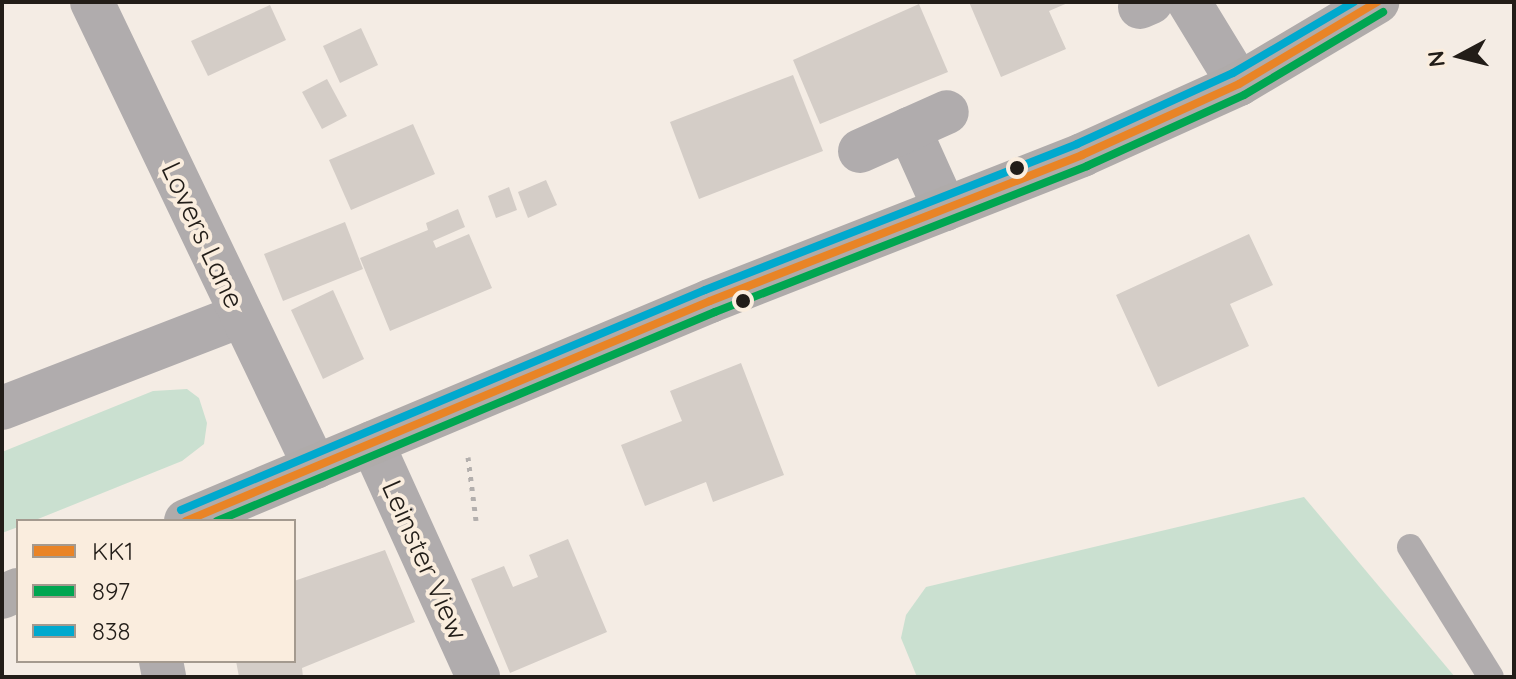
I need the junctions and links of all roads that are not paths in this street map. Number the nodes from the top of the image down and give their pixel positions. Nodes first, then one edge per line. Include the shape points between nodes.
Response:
1 (92, 2) edge
2 (1189, 2) edge
3 (1377, 2) edge
4 (1239, 84) junction
5 (860, 151) dead end
6 (945, 209) junction
7 (241, 316) junction
8 (2, 408) edge
9 (372, 443) junction
10 (315, 467) junction
11 (191, 519) edge
12 (1410, 547) dead end
13 (478, 677) edge
14 (1491, 677) edge

1 - 7 street, Lovers Lane
2 - 4 street
3 - 4 main road
4 - 6 main road
5 - 6 street via 928,120
6 - 9 main road
7 - 8 street
7 - 10 street, Lovers Lane
9 - 10 main road
9 - 13 street, Leinster View
10 - 11 main road
12 - 14 lane

